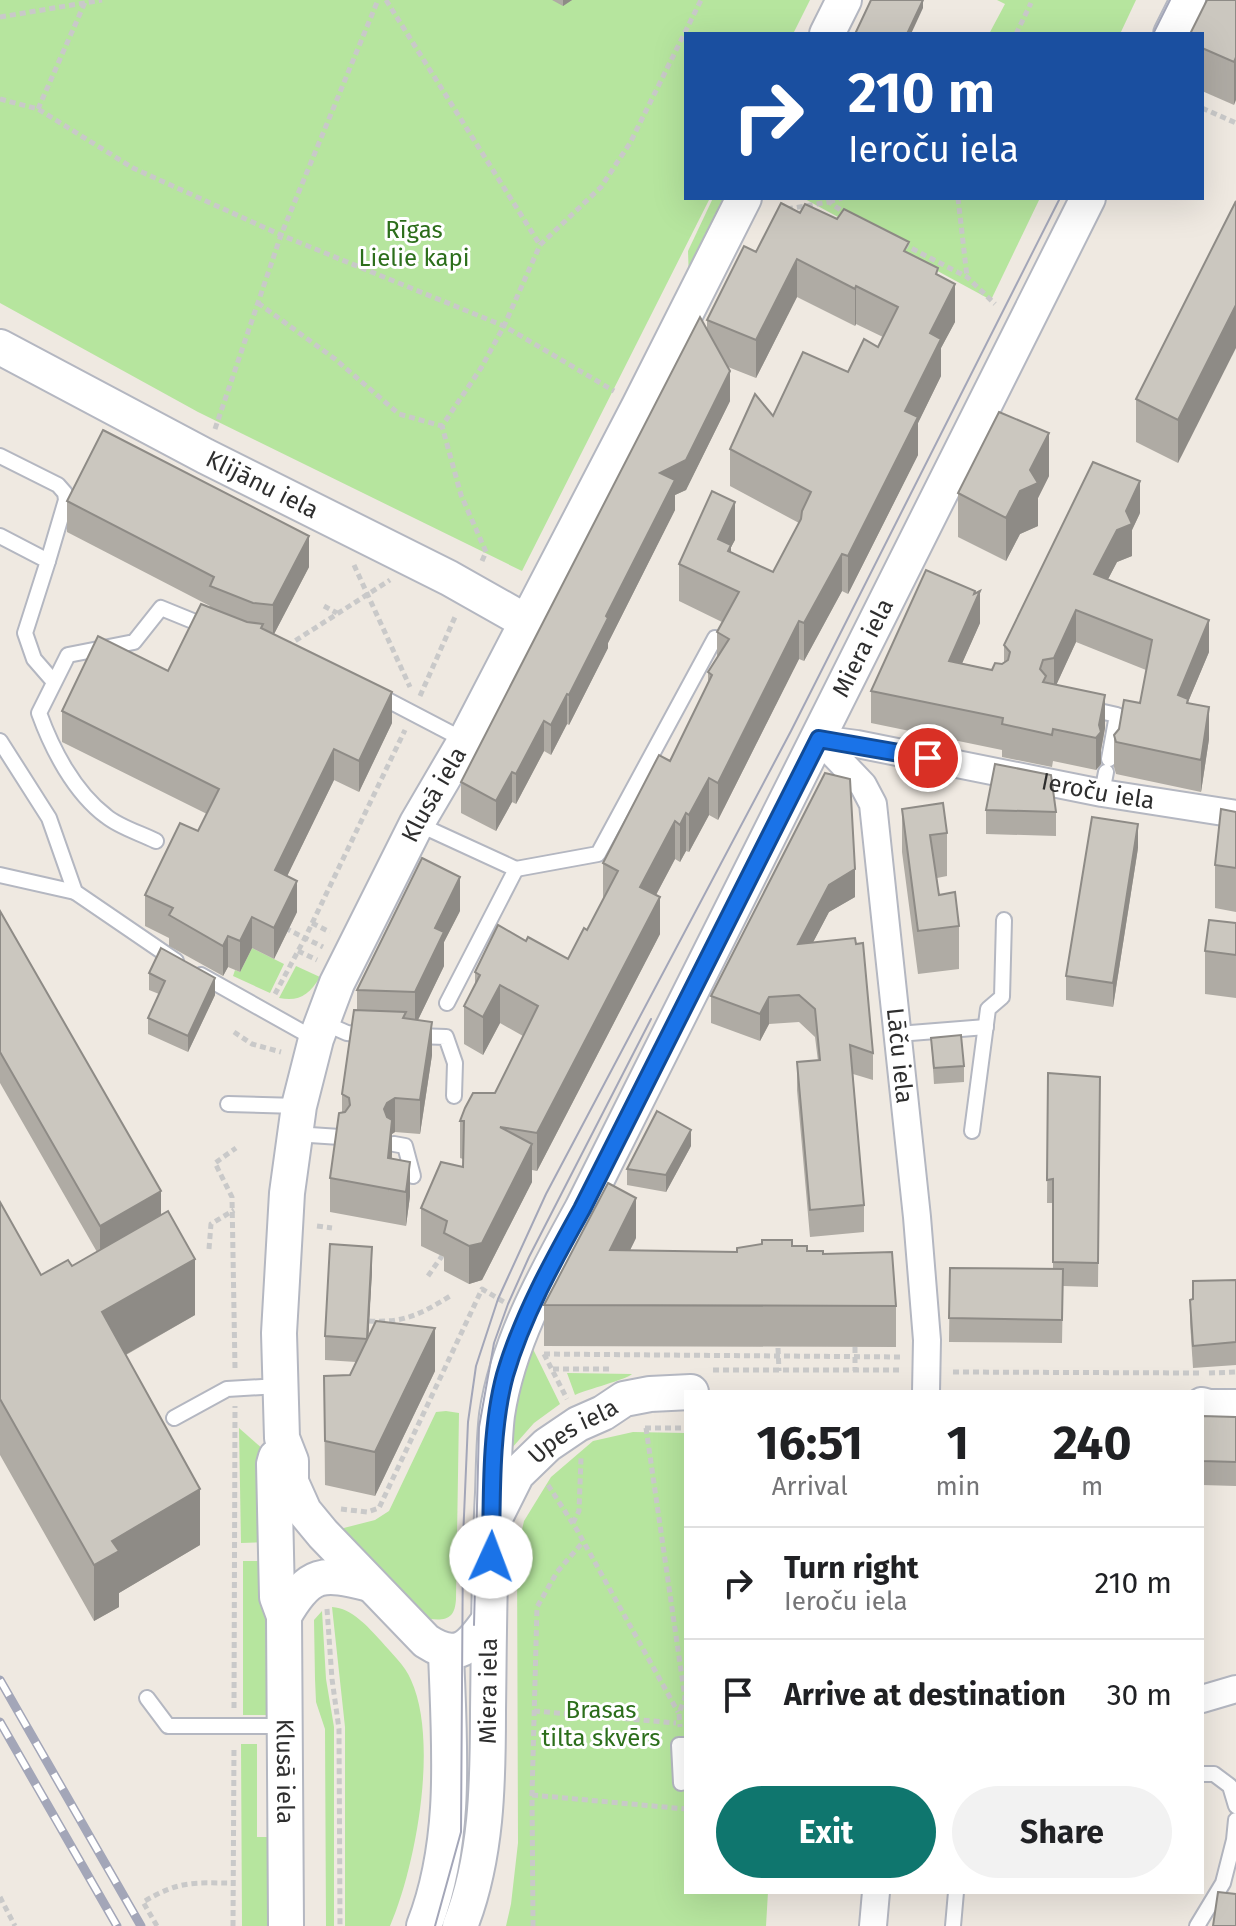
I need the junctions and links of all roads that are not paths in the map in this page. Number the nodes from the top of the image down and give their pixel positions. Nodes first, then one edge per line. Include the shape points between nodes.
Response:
1 (844, 0) edge
2 (1188, 0) edge
3 (828, 32) edge
4 (1172, 32) edge
5 (743, 200) edge
6 (1087, 200) edge
7 (0, 347) edge
8 (0, 456) edge
9 (0, 536) edge
10 (48, 561) junction
11 (525, 621) junction
12 (226, 634) edge
13 (715, 638) dead end
14 (54, 682) junction
15 (357, 684) edge
16 (1077, 705) edge
17 (819, 739) junction
18 (0, 741) edge
19 (465, 741) junction
20 (1105, 774) junction
21 (1236, 814) edge
22 (417, 823) junction
23 (156, 841) dead end
24 (516, 869) junction
25 (0, 875) edge
26 (75, 892) junction
27 (1004, 920) dead end
28 (447, 1003) dead end
29 (986, 1027) junction
30 (319, 1030) junction
31 (898, 1034) junction
32 (454, 1096) dead end
33 (228, 1104) dead end
34 (297, 1120) junction
35 (972, 1131) dead end
36 (340, 1137) edge
37 (394, 1144) edge
38 (413, 1176) edge
39 (698, 1381) edge
40 (927, 1382) edge
41 (280, 1386) junction
42 (1204, 1406) edge
43 (1236, 1407) edge
44 (174, 1418) dead end
45 (282, 1438) junction
46 (491, 1525) junction
47 (370, 1584) junction
48 (284, 1616) junction
49 (489, 1620) junction
50 (446, 1652) junction
51 (1236, 1689) edge
52 (147, 1698) dead end
53 (1204, 1698) edge
54 (284, 1726) junction
55 (683, 1745) edge
56 (1204, 1774) edge
57 (681, 1783) dead end
58 (1236, 1806) edge
59 (1236, 1820) edge
60 (876, 1894) edge
61 (956, 1894) edge
62 (286, 1926) edge
63 (424, 1926) edge
64 (460, 1926) edge
65 (873, 1926) edge
66 (953, 1926) edge
67 (1197, 1926) edge

1 - 3 street
2 - 4 street
5 - 11 street, Klusā iela
6 - 17 street, Miera iela
7 - 11 street, Klijānu iela via 462,602
8 - 10 lane via 65,493
9 - 10 lane
10 - 14 lane via 25,633 34,659
11 - 19 street, Klusā iela
12 - 14 lane via 161,608 134,642 68,655
13 - 24 lane via 598,854
14 - 23 lane via 39,713 49,742 73,781 106,817
15 - 19 lane
16 - 20 lane via 1117,715
17 - 20 street, Ieroču iela
17 - 31 street, Lāču iela via 863,785 873,804
17 - 46 street, Miera iela via 516,1343 497,1417
18 - 26 lane via 49,818
19 - 22 street, Klusā iela
20 - 21 street, Ieroču iela
22 - 24 lane
22 - 30 street, Klusā iela
24 - 28 lane
25 - 26 lane
26 - 30 lane via 166,956 268,1012
27 - 29 lane via 1002,997 988,1009
29 - 31 lane
29 - 35 lane
30 - 32 lane via 446,1037 455,1063
30 - 34 street, Klusā iela
31 - 40 street, Lāču iela
33 - 34 lane
34 - 36 lane
34 - 41 street, Klusā iela via 283,1238
37 - 38 lane via 405,1146
39 - 46 street, Upes iela via 624,1399 547,1445 517,1474
41 - 44 lane via 227,1389
41 - 45 street, Klusā iela
42 - 43 street
45 - 47 street, Klusā iela via 291,1461 291,1482 304,1511
45 - 48 street, Klusā iela via 274,1464 277,1597
46 - 49 street, Miera iela
47 - 48 street via 342,1577 319,1579 305,1585
47 - 50 street, Klusā iela via 426,1641
48 - 54 street, Klusā iela
49 - 50 street via 463,1650
49 - 64 street, Miera iela via 483,1830
50 - 63 street, Miera iela via 448,1814 443,1863
51 - 53 street
52 - 54 lane via 168,1726
54 - 62 street, Klusā iela
55 - 57 lane
56 - 58 lane via 1214,1774 1230,1786
59 - 67 lane via 1223,1883
60 - 65 street
61 - 66 lane

